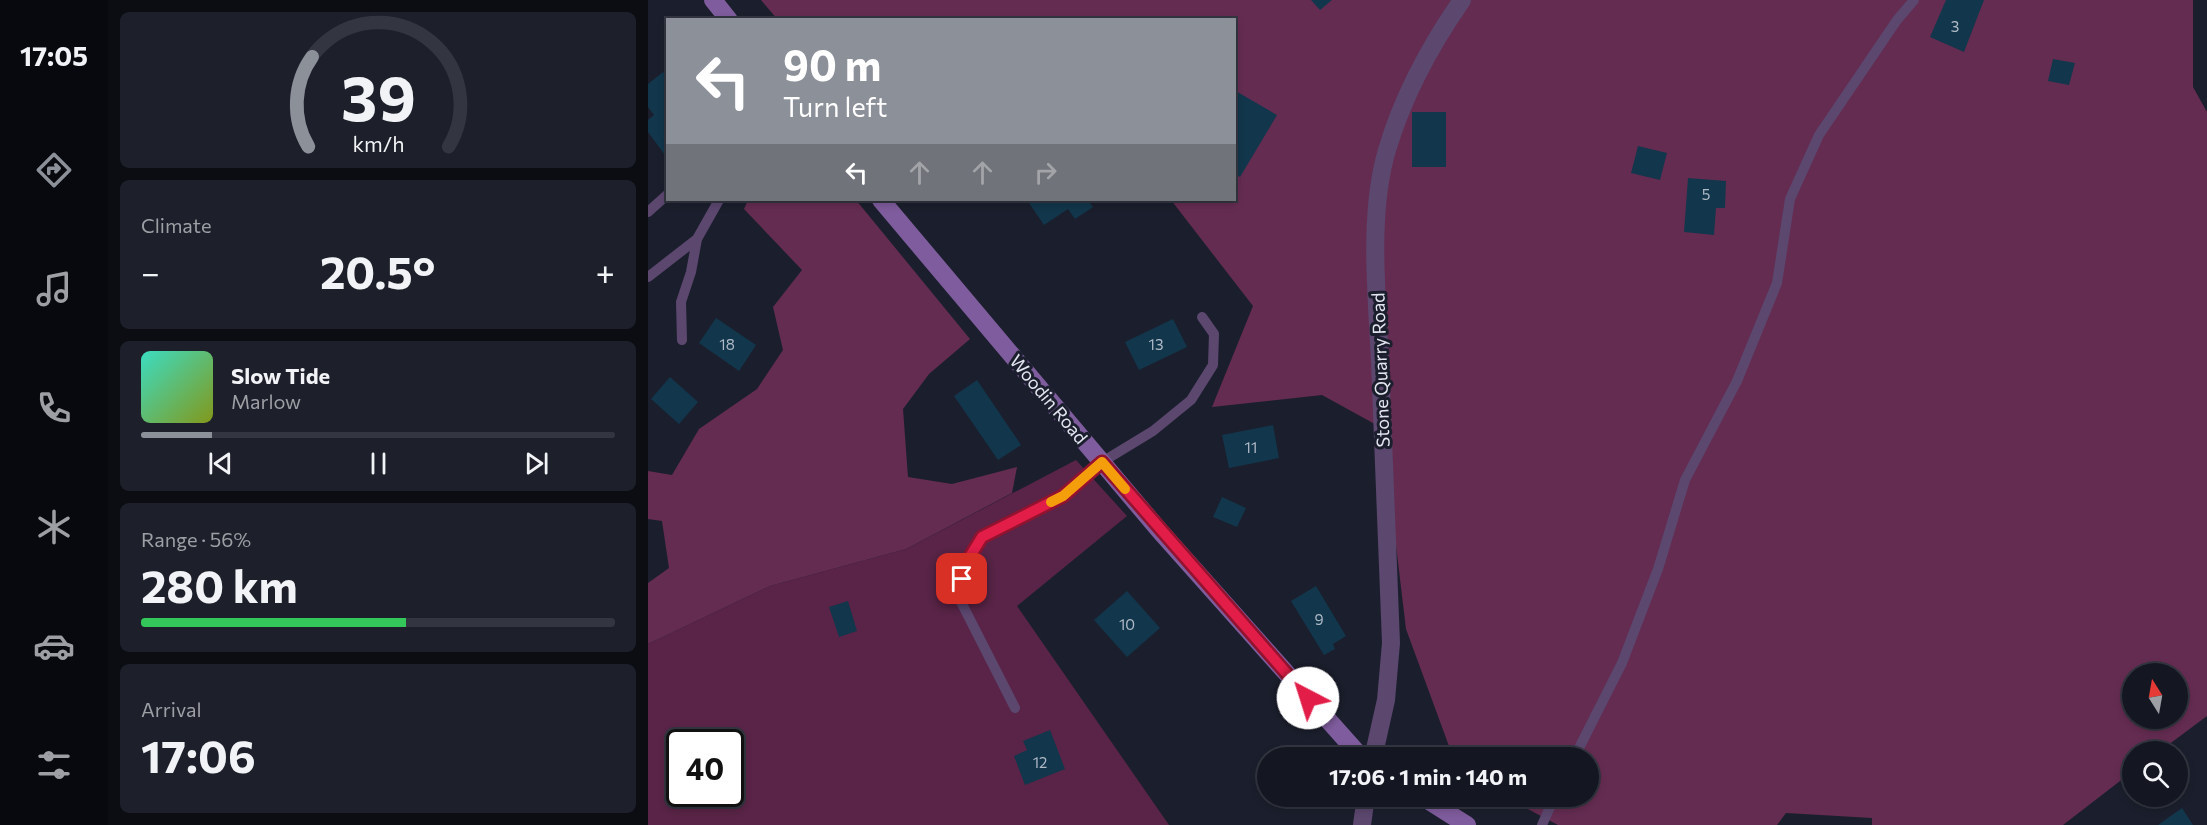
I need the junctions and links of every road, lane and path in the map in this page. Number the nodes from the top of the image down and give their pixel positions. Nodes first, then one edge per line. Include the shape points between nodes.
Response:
1 (713, 0) edge
2 (1462, 0) edge
3 (1914, 0) edge
4 (727, 18) edge
5 (666, 196) edge
6 (718, 201) edge
7 (882, 201) edge
8 (648, 212) edge
9 (697, 239) junction
10 (648, 277) edge
11 (1202, 317) dead end
12 (682, 340) dead end
13 (1102, 462) junction
14 (1015, 708) dead end
15 (1352, 747) edge
16 (1375, 747) edge
17 (1580, 747) edge
18 (1364, 807) edge
19 (1438, 807) edge
20 (1550, 807) edge
21 (1362, 825) edge
22 (1467, 825) edge
23 (1542, 825) edge

1 - 4 street
2 - 16 street, Stone Quarry Road via 1437,36 1403,106 1387,151 1378,208 1376,275 1391,643 1386,700
3 - 17 lane via 1819,135 1790,199 1777,283 1737,381 1685,480 1658,569 1622,663
5 - 8 lane
6 - 9 lane
7 - 13 street, Woodin Road
9 - 10 lane
9 - 12 lane via 681,302
11 - 13 lane via 1214,334 1214,365 1191,400 1153,431
13 - 14 lane via 1063,496 982,537 966,563 958,596
13 - 15 street, Woodin Road
18 - 21 street
19 - 22 street
20 - 23 lane

